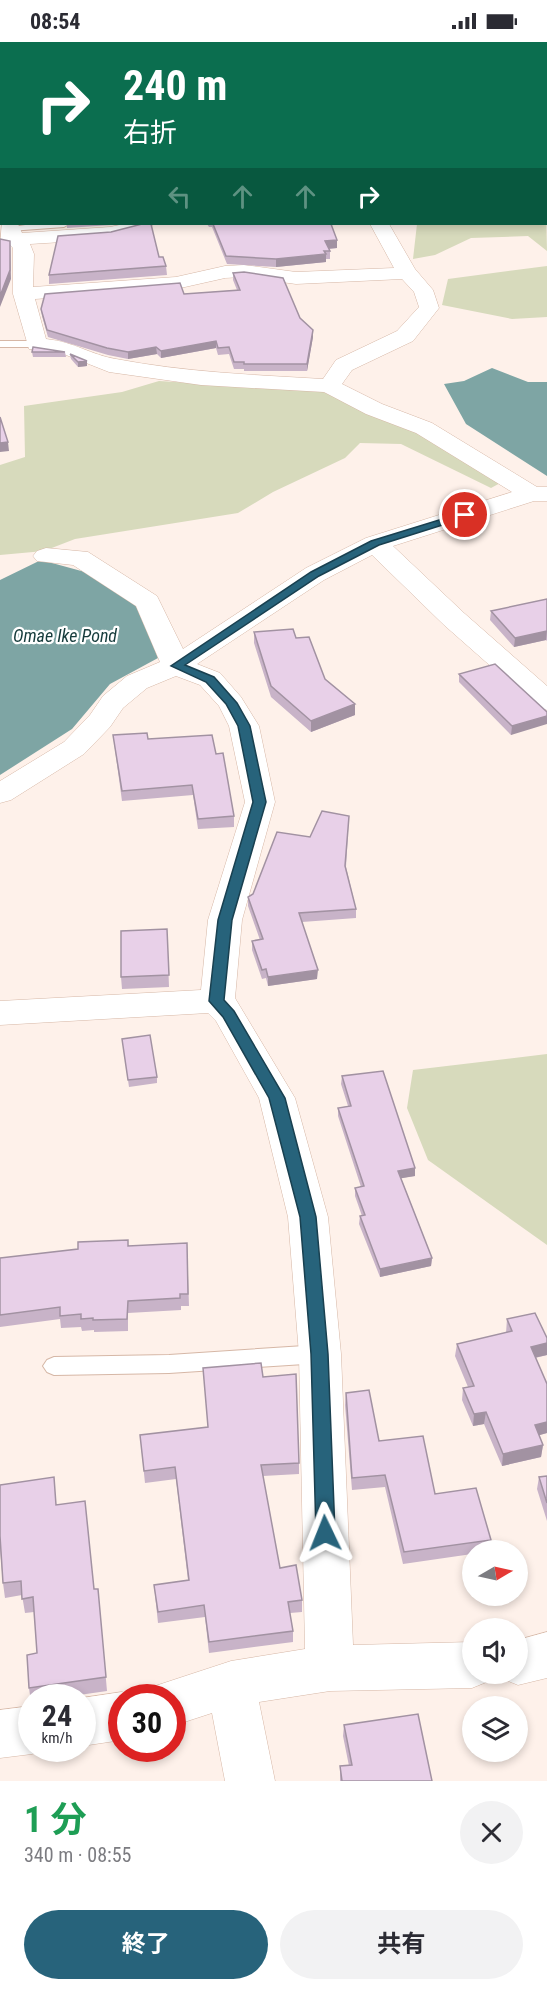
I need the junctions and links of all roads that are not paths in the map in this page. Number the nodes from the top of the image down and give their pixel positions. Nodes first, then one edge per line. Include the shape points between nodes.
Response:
1 (58, 225) edge
2 (134, 225) edge
3 (381, 225) edge
4 (108, 228) edge
5 (8, 233) edge
6 (407, 273) junction
7 (24, 294) junction
8 (0, 344) edge
9 (37, 344) junction
10 (328, 386) junction
11 (540, 494) edge
12 (375, 543) junction
13 (46, 556) dead end
14 (176, 666) junction
15 (547, 700) edge
16 (0, 794) edge
17 (216, 1001) junction
18 (0, 1013) edge
19 (320, 1354) junction
20 (54, 1366) dead end
21 (547, 1655) edge
22 (528, 1660) edge
23 (462, 1665) edge
24 (330, 1668) junction
25 (231, 1684) junction
26 (186, 1698) edge
27 (18, 1732) edge
28 (0, 1734) edge
29 (250, 1781) edge

1 - 5 lane
2 - 4 street
3 - 6 street
4 - 5 street
5 - 7 street via 22,246
6 - 7 street via 296,278 225,272 176,283
6 - 10 street via 428,296 429,308 405,336 344,365
7 - 9 street
8 - 9 lane
9 - 10 street via 65,347 109,365 201,378
10 - 11 street via 424,428
11 - 12 street
12 - 14 street via 315,574
12 - 15 street via 454,620
13 - 14 street via 79,557 148,602
14 - 16 street via 137,682 113,702 74,748
14 - 17 street via 210,679 231,703 244,726 260,802 225,920
17 - 18 street
17 - 19 street via 229,1014 277,1098 308,1217
19 - 20 lane via 169,1364
19 - 24 street
21 - 22 street
23 - 24 street
24 - 25 street
25 - 26 street
25 - 29 street
27 - 28 street

